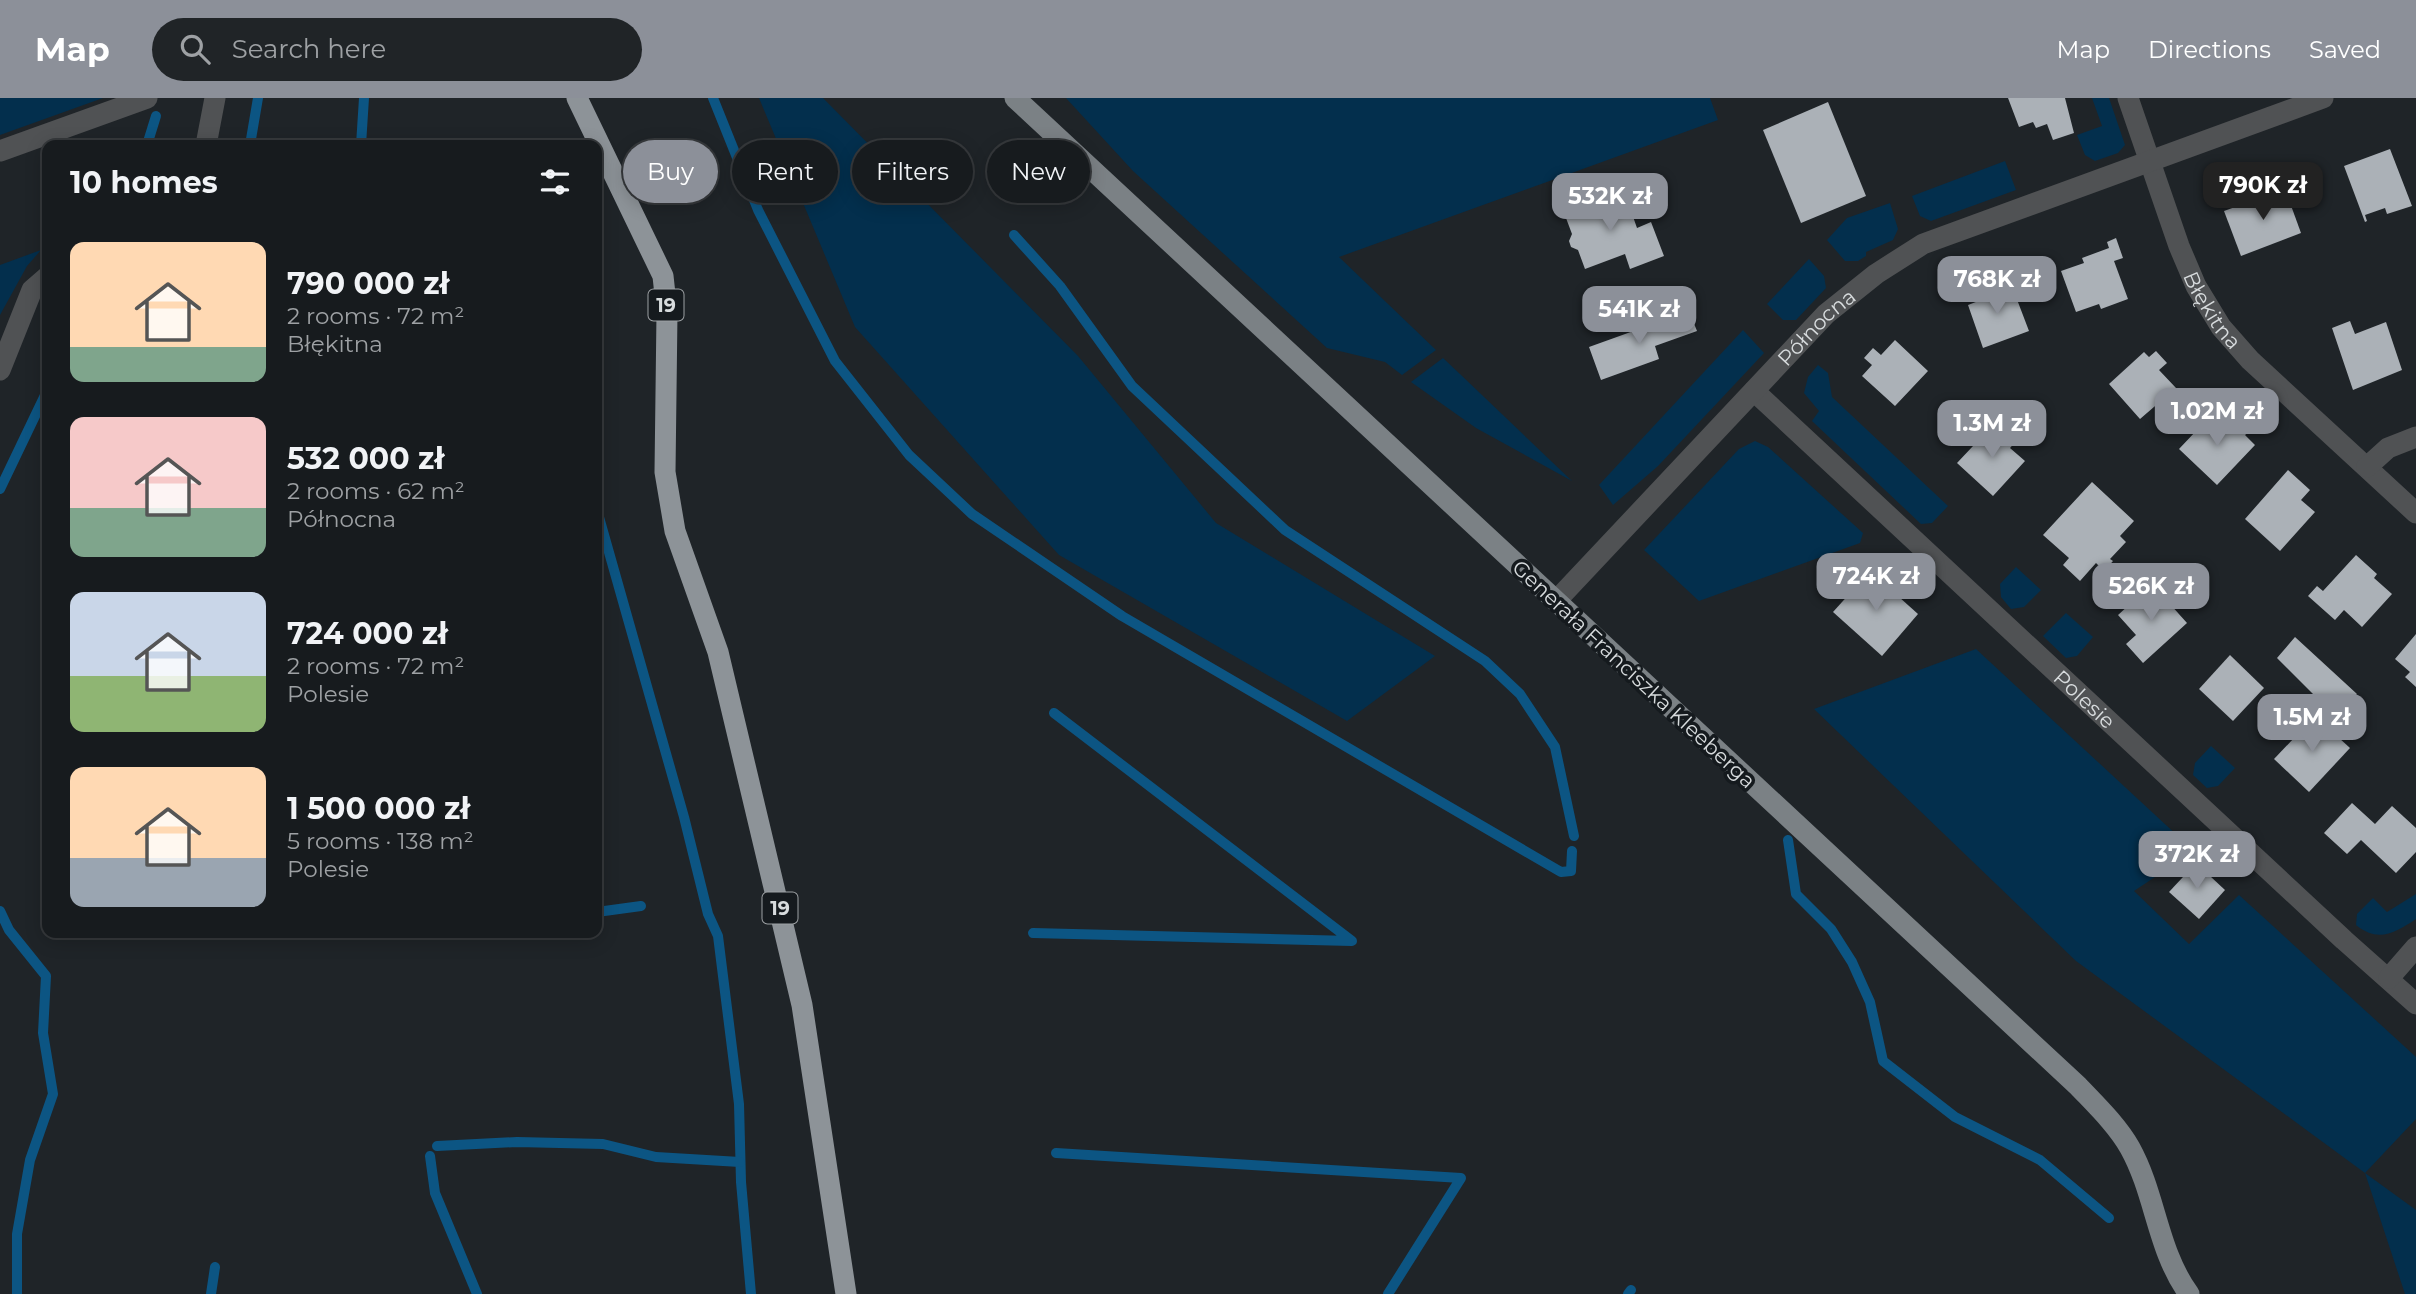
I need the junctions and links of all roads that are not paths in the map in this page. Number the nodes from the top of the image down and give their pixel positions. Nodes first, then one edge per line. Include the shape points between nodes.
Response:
1 (148, 98) edge
2 (215, 98) edge
3 (577, 98) edge
4 (1015, 98) edge
5 (2128, 98) edge
6 (2323, 98) edge
7 (207, 140) edge
8 (597, 140) edge
9 (602, 150) edge
10 (0, 151) edge
11 (2150, 162) junction
12 (42, 281) edge
13 (0, 370) edge
14 (1754, 391) junction
15 (2416, 437) edge
16 (2367, 467) junction
17 (2416, 513) edge
18 (1556, 601) junction
19 (2416, 947) edge
20 (2389, 978) junction
21 (2416, 1004) edge
22 (846, 1294) edge
23 (2189, 1294) edge

1 - 10 street
2 - 7 street
3 - 8 highway, 19
4 - 18 main road, Generała Franciszka Kleeberga
5 - 11 street
6 - 11 street, Północna
9 - 22 highway, 19 via 663,276 667,313 665,472 675,531 719,652 796,980
11 - 14 street, Północna via 1923,244 1875,274 1826,314
11 - 16 street, Błękitna via 2193,280 2221,327 2250,360
12 - 13 street via 32,290
14 - 18 street, Północna
14 - 20 street, Polesie
15 - 16 street via 2388,448
16 - 17 street, Błękitna
18 - 23 main road, Generała Franciszka Kleeberga via 2078,1086 2110,1121 2130,1148 2174,1273
19 - 20 street
20 - 21 street, Polesie

